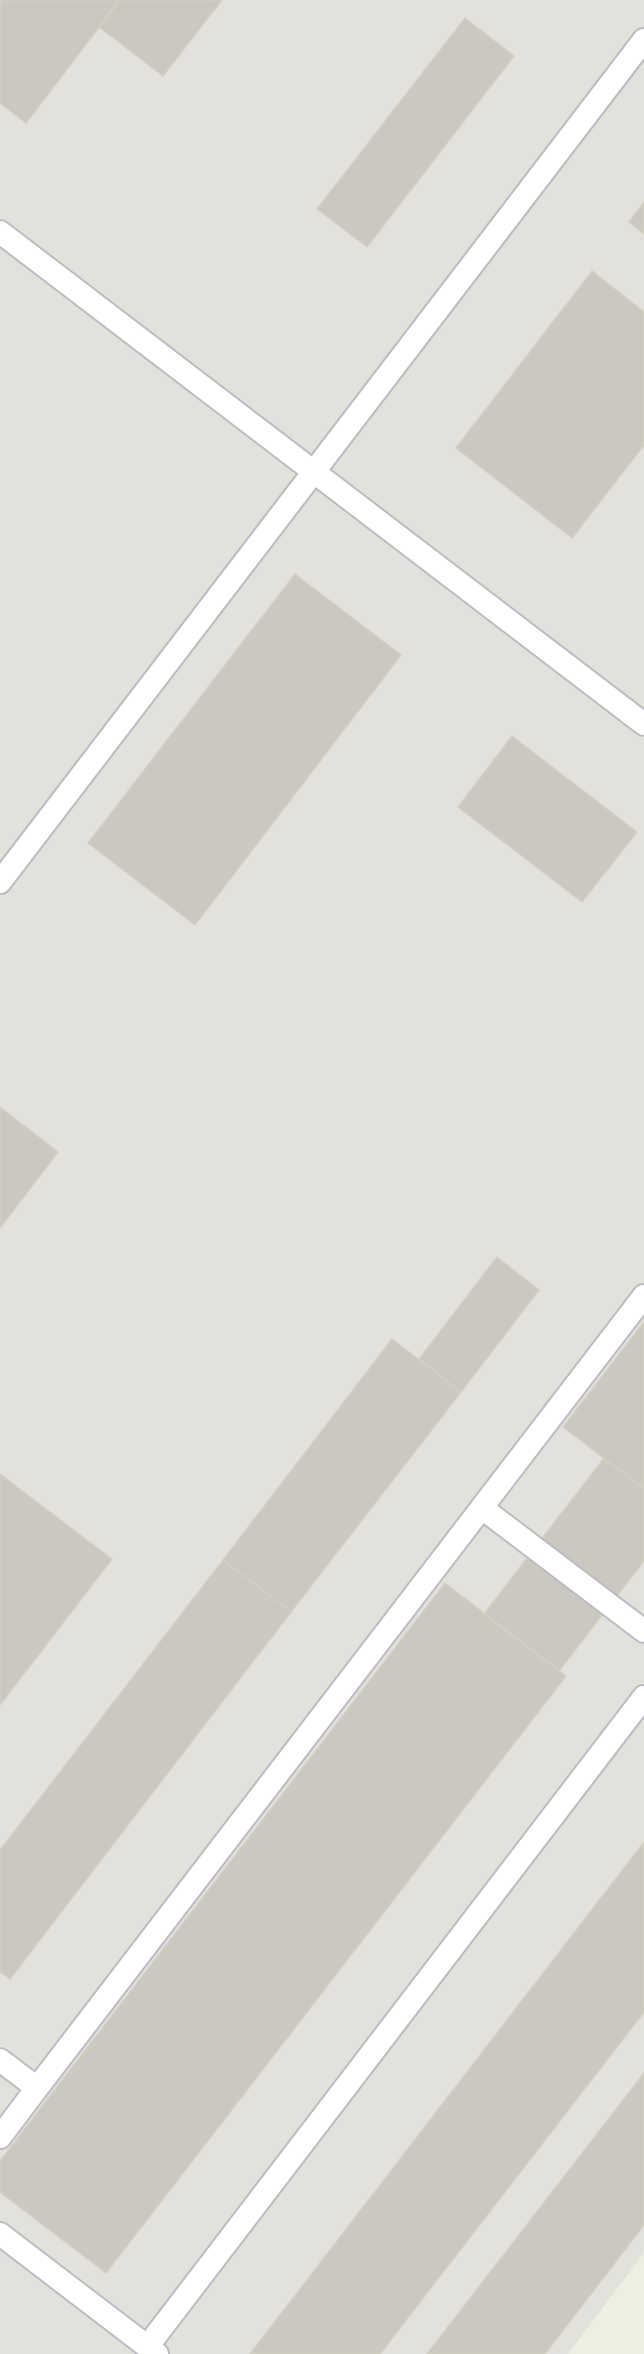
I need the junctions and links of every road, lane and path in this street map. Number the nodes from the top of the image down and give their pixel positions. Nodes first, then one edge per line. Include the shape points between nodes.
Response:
1 (644, 40) edge
2 (0, 232) edge
3 (314, 472) junction
4 (644, 724) edge
5 (0, 882) edge
6 (644, 1296) edge
7 (482, 1508) junction
8 (644, 1631) edge
9 (644, 1697) edge
10 (0, 2060) edge
11 (37, 2088) junction
12 (0, 2137) edge
13 (0, 2235) edge
14 (152, 2350) edge

1 - 3 lane
2 - 3 lane
3 - 4 lane
3 - 5 lane
6 - 7 lane
7 - 8 lane
7 - 11 lane
9 - 14 lane
10 - 11 lane
11 - 12 lane
13 - 14 lane

